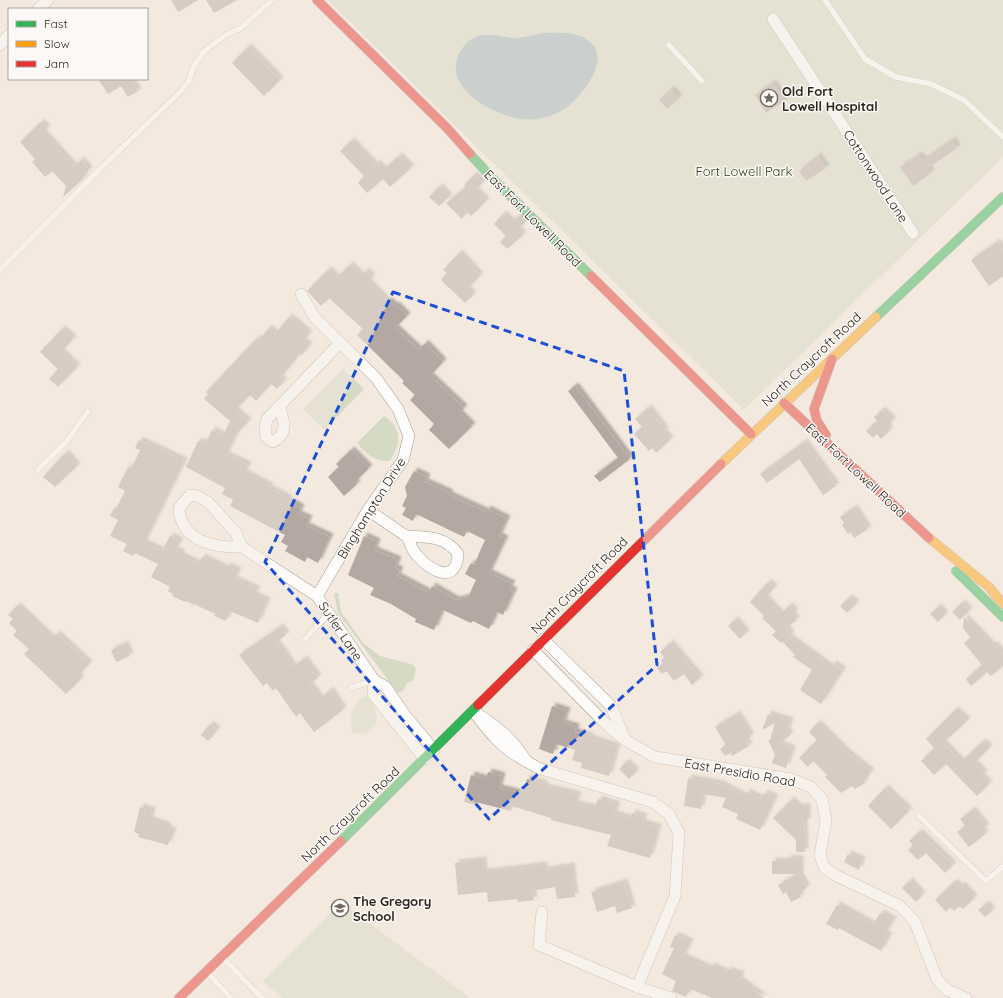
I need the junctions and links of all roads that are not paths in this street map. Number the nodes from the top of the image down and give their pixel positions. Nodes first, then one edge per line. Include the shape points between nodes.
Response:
1 (48, 0) edge
2 (272, 0) edge
3 (318, 0) edge
4 (825, 0) edge
5 (39, 8) edge
6 (773, 19) dead end
7 (8, 36) edge
8 (0, 45) edge
9 (669, 45) dead end
10 (702, 81) dead end
11 (1003, 136) edge
12 (1003, 197) edge
13 (913, 233) dead end
14 (0, 270) edge
15 (301, 294) dead end
16 (340, 343) junction
17 (833, 357) junction
18 (784, 403) junction
19 (279, 406) dead end
20 (88, 411) dead end
21 (752, 434) junction
22 (838, 453) junction
23 (38, 470) dead end
24 (368, 510) junction
25 (406, 536) junction
26 (928, 537) junction
27 (242, 547) junction
28 (317, 596) junction
29 (1003, 604) edge
30 (329, 613) junction
31 (1003, 617) edge
32 (305, 639) dead end
33 (543, 639) junction
34 (533, 650) junction
35 (374, 680) junction
36 (351, 688) dead end
37 (473, 711) junction
38 (625, 740) junction
39 (434, 750) junction
40 (425, 759) junction
41 (919, 816) dead end
42 (1003, 866) edge
43 (542, 912) dead end
44 (222, 957) junction
45 (206, 972) junction
46 (637, 987) junction
47 (179, 998) edge
48 (231, 998) edge
49 (262, 998) edge
50 (671, 998) edge
51 (966, 998) edge

1 - 5 street
2 - 14 lane via 240,28 203,52 192,68 189,81 179,93
3 - 21 main road, East Fort Lowell Road via 447,128 492,178
4 - 11 lane via 865,59 896,77 931,84 964,100
6 - 13 street, Cottonwood Lane
7 - 8 street
9 - 10 lane
12 - 17 main road, North Craycroft Road
15 - 16 street, Binghampton Drive via 315,318
16 - 19 street
16 - 24 street, Binghampton Drive via 376,378 398,409 409,436 403,460
17 - 18 main road, North Craycroft Road
17 - 22 main road via 814,409 817,421
18 - 21 main road, North Craycroft Road
18 - 22 main road, East Fort Lowell Road
20 - 23 lane via 68,441
21 - 33 main road, North Craycroft Road
22 - 26 main road, East Fort Lowell Road
24 - 25 street
24 - 28 street, Binghampton Drive
25 - 25 street via 413,550 431,568 444,573 454,568 458,554 454,547 433,537
26 - 29 main road, East Fort Lowell Road via 989,587
26 - 31 main road, East Fort Lowell Road via 949,564
27 - 27 street, Sutler Lane via 236,533 208,502 190,495 185,500 180,508 182,523 200,541 215,546
27 - 28 street, Sutler Lane
28 - 30 street, Sutler Lane
30 - 32 lane
30 - 35 street, Sutler Lane
33 - 34 main road, North Craycroft Road
33 - 38 street via 611,706
34 - 37 main road, North Craycroft Road
34 - 38 street, East Presidio Road
35 - 36 lane
35 - 39 street, Sutler Lane via 386,687
35 - 40 street, Sutler Lane via 373,694
37 - 39 main road, North Craycroft Road
37 - 46 street via 510,753 538,768 653,802 669,814 679,833 674,896
38 - 51 street, East Presidio Road via 655,757 791,779 811,786 822,799 826,821 820,855 824,867 900,906 915,922 938,979 947,990
39 - 40 main road, North Craycroft Road
40 - 44 main road, North Craycroft Road
41 - 42 lane via 986,881
43 - 46 street via 539,945
44 - 45 main road, North Craycroft Road
44 - 49 lane
45 - 47 main road, North Craycroft Road
45 - 48 lane
46 - 50 street

